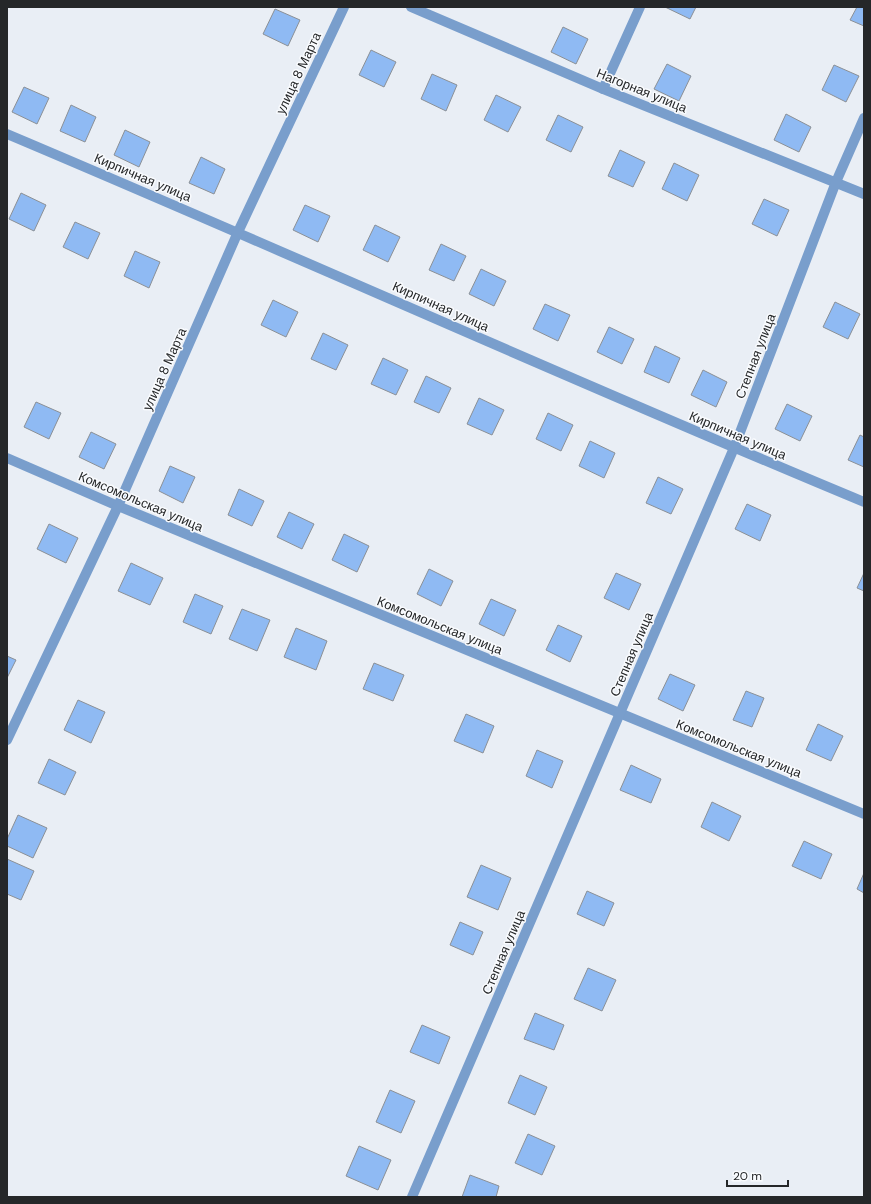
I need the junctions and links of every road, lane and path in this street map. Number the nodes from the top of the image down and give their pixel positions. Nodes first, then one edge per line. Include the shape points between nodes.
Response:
1 (344, 7) edge
2 (411, 7) edge
3 (640, 7) edge
4 (603, 89) junction
5 (864, 118) edge
6 (7, 134) edge
7 (836, 182) junction
8 (864, 194) edge
9 (238, 232) junction
10 (734, 448) junction
11 (7, 458) edge
12 (864, 502) edge
13 (118, 506) junction
14 (619, 713) junction
15 (7, 740) edge
16 (864, 814) edge
17 (412, 1197) edge

1 - 9 street, улица 8 Марта
2 - 4 street, Нагорная улица
3 - 4 street
4 - 7 street, Нагорная улица
5 - 7 street, Степная улица
6 - 9 street, Кирпичная улица
7 - 8 street, Нагорная улица
7 - 10 street, Степная улица
9 - 10 street, Кирпичная улица
9 - 13 street, улица 8 Марта
10 - 12 street, Кирпичная улица
10 - 14 street, Степная улица
11 - 13 street, Комсомольская улица
13 - 14 street, Комсомольская улица
13 - 15 street, улица 8 Марта
14 - 16 street, Комсомольская улица
14 - 17 street, Степная улица

